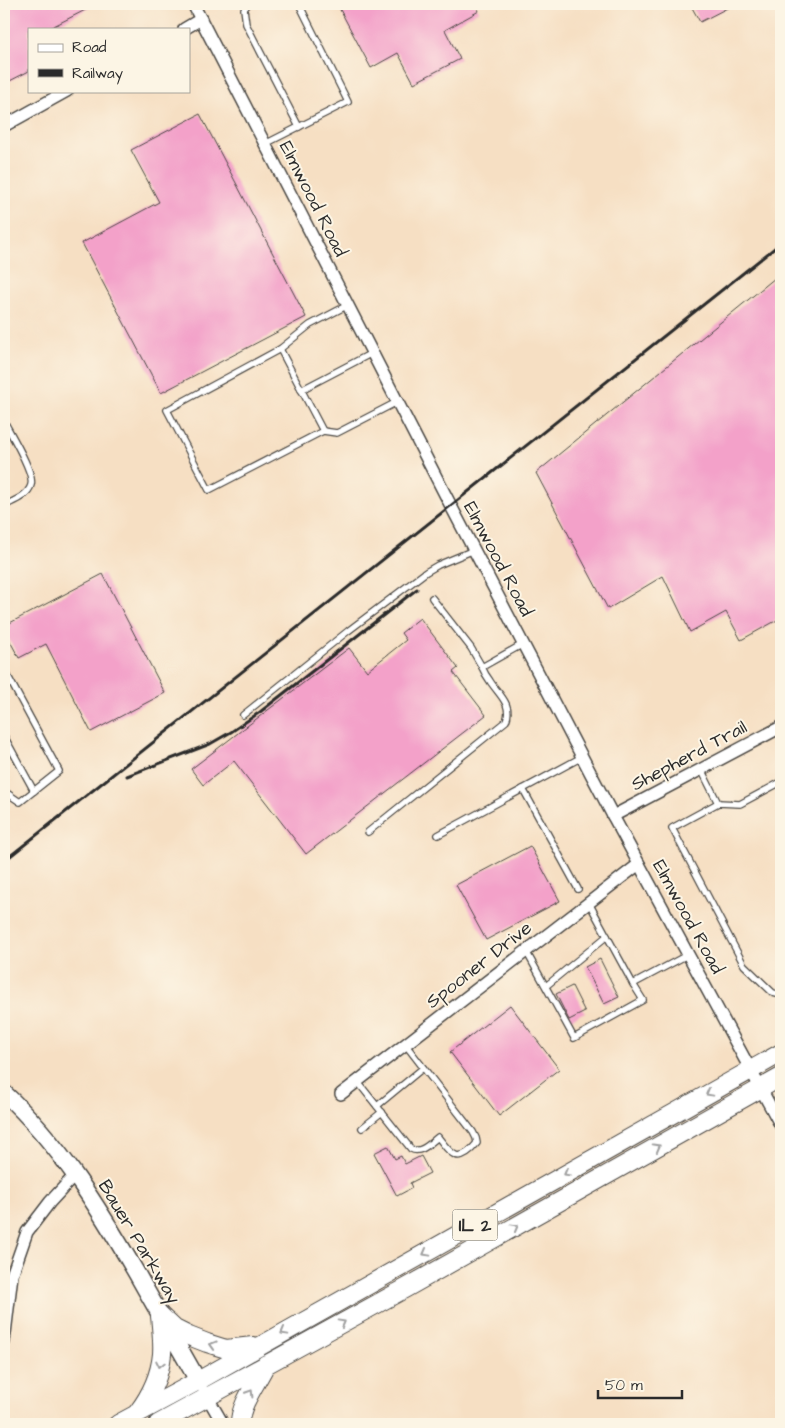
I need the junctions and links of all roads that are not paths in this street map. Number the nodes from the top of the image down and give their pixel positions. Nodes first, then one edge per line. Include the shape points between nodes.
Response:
1 (193, 4) edge
2 (248, 4) edge
3 (299, 4) edge
4 (201, 19) junction
5 (186, 28) edge
6 (66, 92) edge
7 (4, 126) edge
8 (299, 127) junction
9 (265, 144) junction
10 (348, 305) junction
11 (280, 349) junction
12 (372, 353) junction
13 (301, 390) junction
14 (397, 402) junction
15 (4, 420) edge
16 (323, 431) junction
17 (4, 506) edge
18 (474, 550) junction
19 (432, 598) dead end
20 (523, 644) junction
21 (482, 667) junction
22 (4, 669) edge
23 (243, 715) dead end
24 (781, 727) edge
25 (4, 736) edge
26 (582, 757) junction
27 (701, 770) junction
28 (781, 782) edge
29 (523, 789) junction
30 (4, 791) edge
31 (34, 791) junction
32 (718, 803) junction
33 (613, 816) junction
34 (368, 832) dead end
35 (438, 835) dead end
36 (639, 864) junction
37 (578, 889) dead end
38 (589, 902) junction
39 (607, 936) junction
40 (526, 951) junction
41 (688, 954) junction
42 (633, 984) junction
43 (546, 986) junction
44 (781, 995) edge
45 (405, 1044) junction
46 (781, 1053) edge
47 (423, 1068) junction
48 (752, 1070) junction
49 (781, 1077) edge
50 (357, 1081) junction
51 (761, 1088) junction
52 (4, 1093) edge
53 (341, 1094) dead end
54 (377, 1106) junction
55 (382, 1112) junction
56 (781, 1126) edge
57 (362, 1128) dead end
58 (75, 1175) junction
59 (160, 1315) junction
60 (4, 1342) edge
61 (260, 1346) junction
62 (266, 1364) junction
63 (198, 1380) junction
64 (207, 1396) junction
65 (136, 1414) junction
66 (118, 1424) edge
67 (158, 1424) edge
68 (223, 1424) edge
69 (240, 1424) edge

1 - 4 street, Elmwood Road
2 - 8 lane via 244,9 246,24
3 - 8 lane via 348,102
4 - 5 street
4 - 9 street, Elmwood Road
6 - 7 street
8 - 9 lane
9 - 10 street, Elmwood Road
10 - 11 lane via 310,325
10 - 12 street, Elmwood Road
11 - 13 lane
11 - 16 lane via 167,410 209,490
12 - 13 lane
12 - 14 street, Elmwood Road
13 - 16 lane
14 - 16 lane via 337,434
14 - 18 street, Elmwood Road
15 - 17 lane via 30,473 32,484 25,494
18 - 20 street, Elmwood Road
18 - 23 lane via 426,572
19 - 21 lane
20 - 21 lane
20 - 26 street, Elmwood Road
21 - 34 lane via 507,706 506,721
22 - 31 lane via 58,771
24 - 27 street, Shepherd Trail
25 - 31 lane
26 - 29 lane
26 - 33 street, Elmwood Road
27 - 32 lane
27 - 33 street, Shepherd Trail
28 - 32 lane via 740,804
29 - 35 lane
29 - 37 lane
30 - 31 lane via 20,802
32 - 44 lane via 672,828 744,965 773,993
33 - 36 street, Elmwood Road
36 - 38 street, Spooner Drive
36 - 41 street, Elmwood Road
38 - 39 lane
38 - 40 street, Spooner Drive
39 - 42 lane
39 - 43 lane
40 - 43 lane
40 - 45 street, Spooner Drive
41 - 42 lane
41 - 48 street, Elmwood Road
42 - 43 lane via 642,1000 574,1038
45 - 47 lane
45 - 50 street, Spooner Drive
46 - 48 main road, IL 2
47 - 54 lane
47 - 55 lane via 473,1132 475,1146 455,1156 438,1137 416,1151
48 - 51 street, Elmwood Road
48 -> 61 main road, IL 2
49 - 51 main road, IL 2
50 - 53 street, Spooner Drive
50 - 54 lane
51 - 56 street, Elmwood Road
62 -> 51 main road, IL 2
52 - 58 main road, Bauer Parkway via 23,1110
54 - 55 lane
55 - 57 lane
58 - 59 main road, Bauer Parkway
58 - 60 street via 27,1232 12,1275
61 -> 59 main road via 226,1349 189,1336
59 - 63 main road, Bauer Parkway
59 -> 65 main road via 162,1354 159,1370 148,1397
61 - 63 main road, IL 2
62 - 64 main road, IL 2
69 -> 62 main road via 244,1403
63 - 64 street, Bauer Parkway
63 - 65 main road, IL 2
64 - 67 main road, IL 2
64 - 68 street, Bauer Parkway
65 - 66 main road, IL 2

